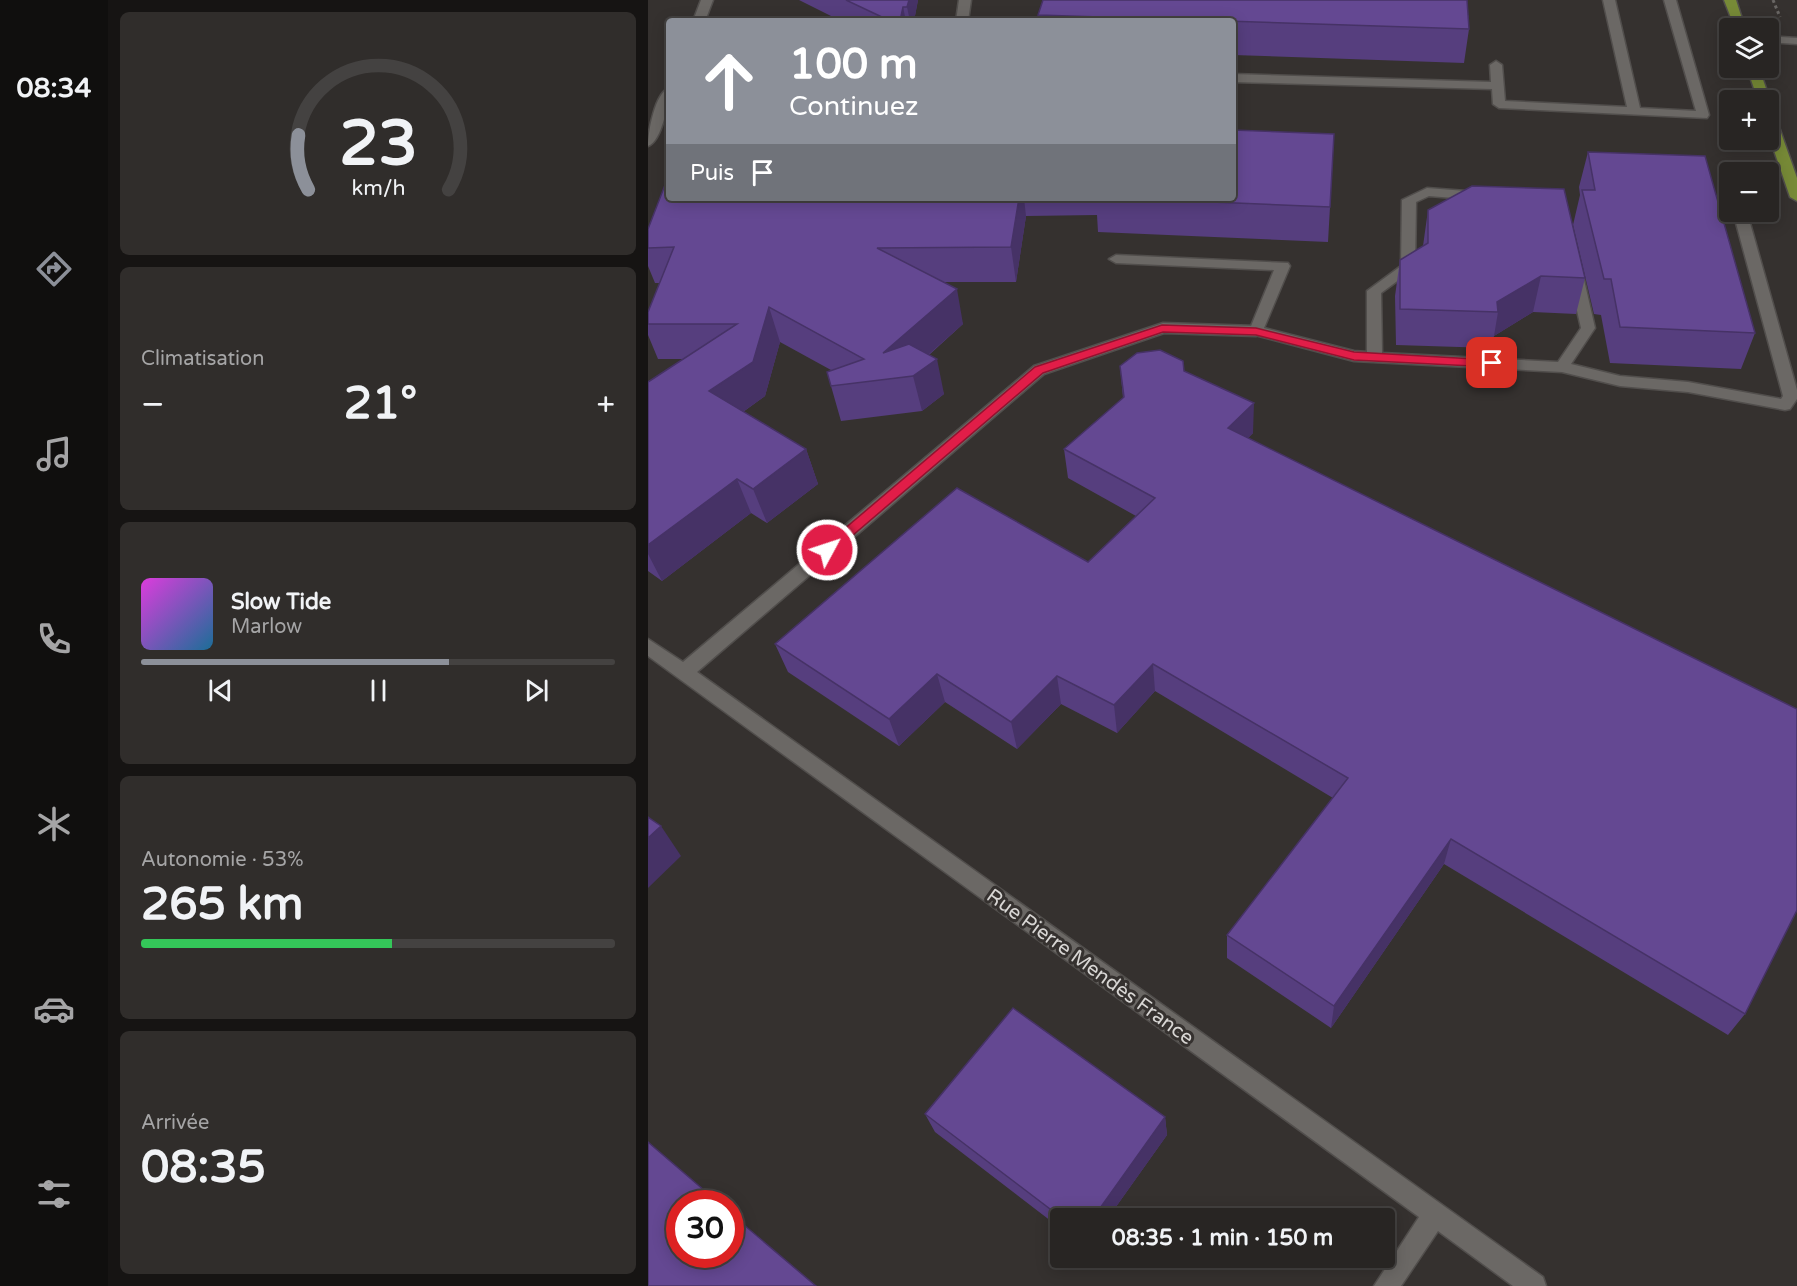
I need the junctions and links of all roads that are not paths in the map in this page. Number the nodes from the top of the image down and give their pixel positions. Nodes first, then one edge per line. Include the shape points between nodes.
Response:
1 (707, 0) edge
2 (965, 0) edge
3 (1609, 0) edge
4 (1670, 0) edge
5 (1730, 0) edge
6 (700, 18) edge
7 (962, 18) edge
8 (1736, 18) edge
9 (1779, 40) edge
10 (1797, 41) edge
11 (1496, 64) dead end
12 (1236, 78) edge
13 (1497, 86) junction
14 (666, 99) edge
15 (1634, 110) junction
16 (648, 142) edge
17 (1779, 144) edge
18 (1497, 197) edge
19 (1797, 197) edge
20 (1743, 223) dead end
21 (1116, 259) dead end
22 (1573, 261) edge
23 (1256, 332) junction
24 (1375, 357) junction
25 (1562, 367) junction
26 (648, 646) edge
27 (684, 672) junction
28 (1434, 1216) junction
29 (1386, 1286) edge
30 (1534, 1286) edge

1 - 6 street
2 - 7 street
3 - 15 street
4 - 15 street via 1703,115
5 - 8 main road
9 - 10 street
11 - 13 street
12 - 13 street
13 - 15 street via 1499,104
14 - 16 street
17 - 19 main road
18 - 24 street via 1426,192 1409,200 1408,268 1374,291
20 - 25 street via 1791,396 1785,405 1688,387 1620,381
21 - 23 street via 1283,266
22 - 25 street via 1588,328
23 - 24 street via 1354,356
23 - 27 street via 1162,328 1039,370
24 - 25 street
26 - 27 street, Rue Pierre Mendès France
27 - 28 street, Rue Pierre Mendès France
28 - 29 street
28 - 30 street, Rue Pierre Mendès France

